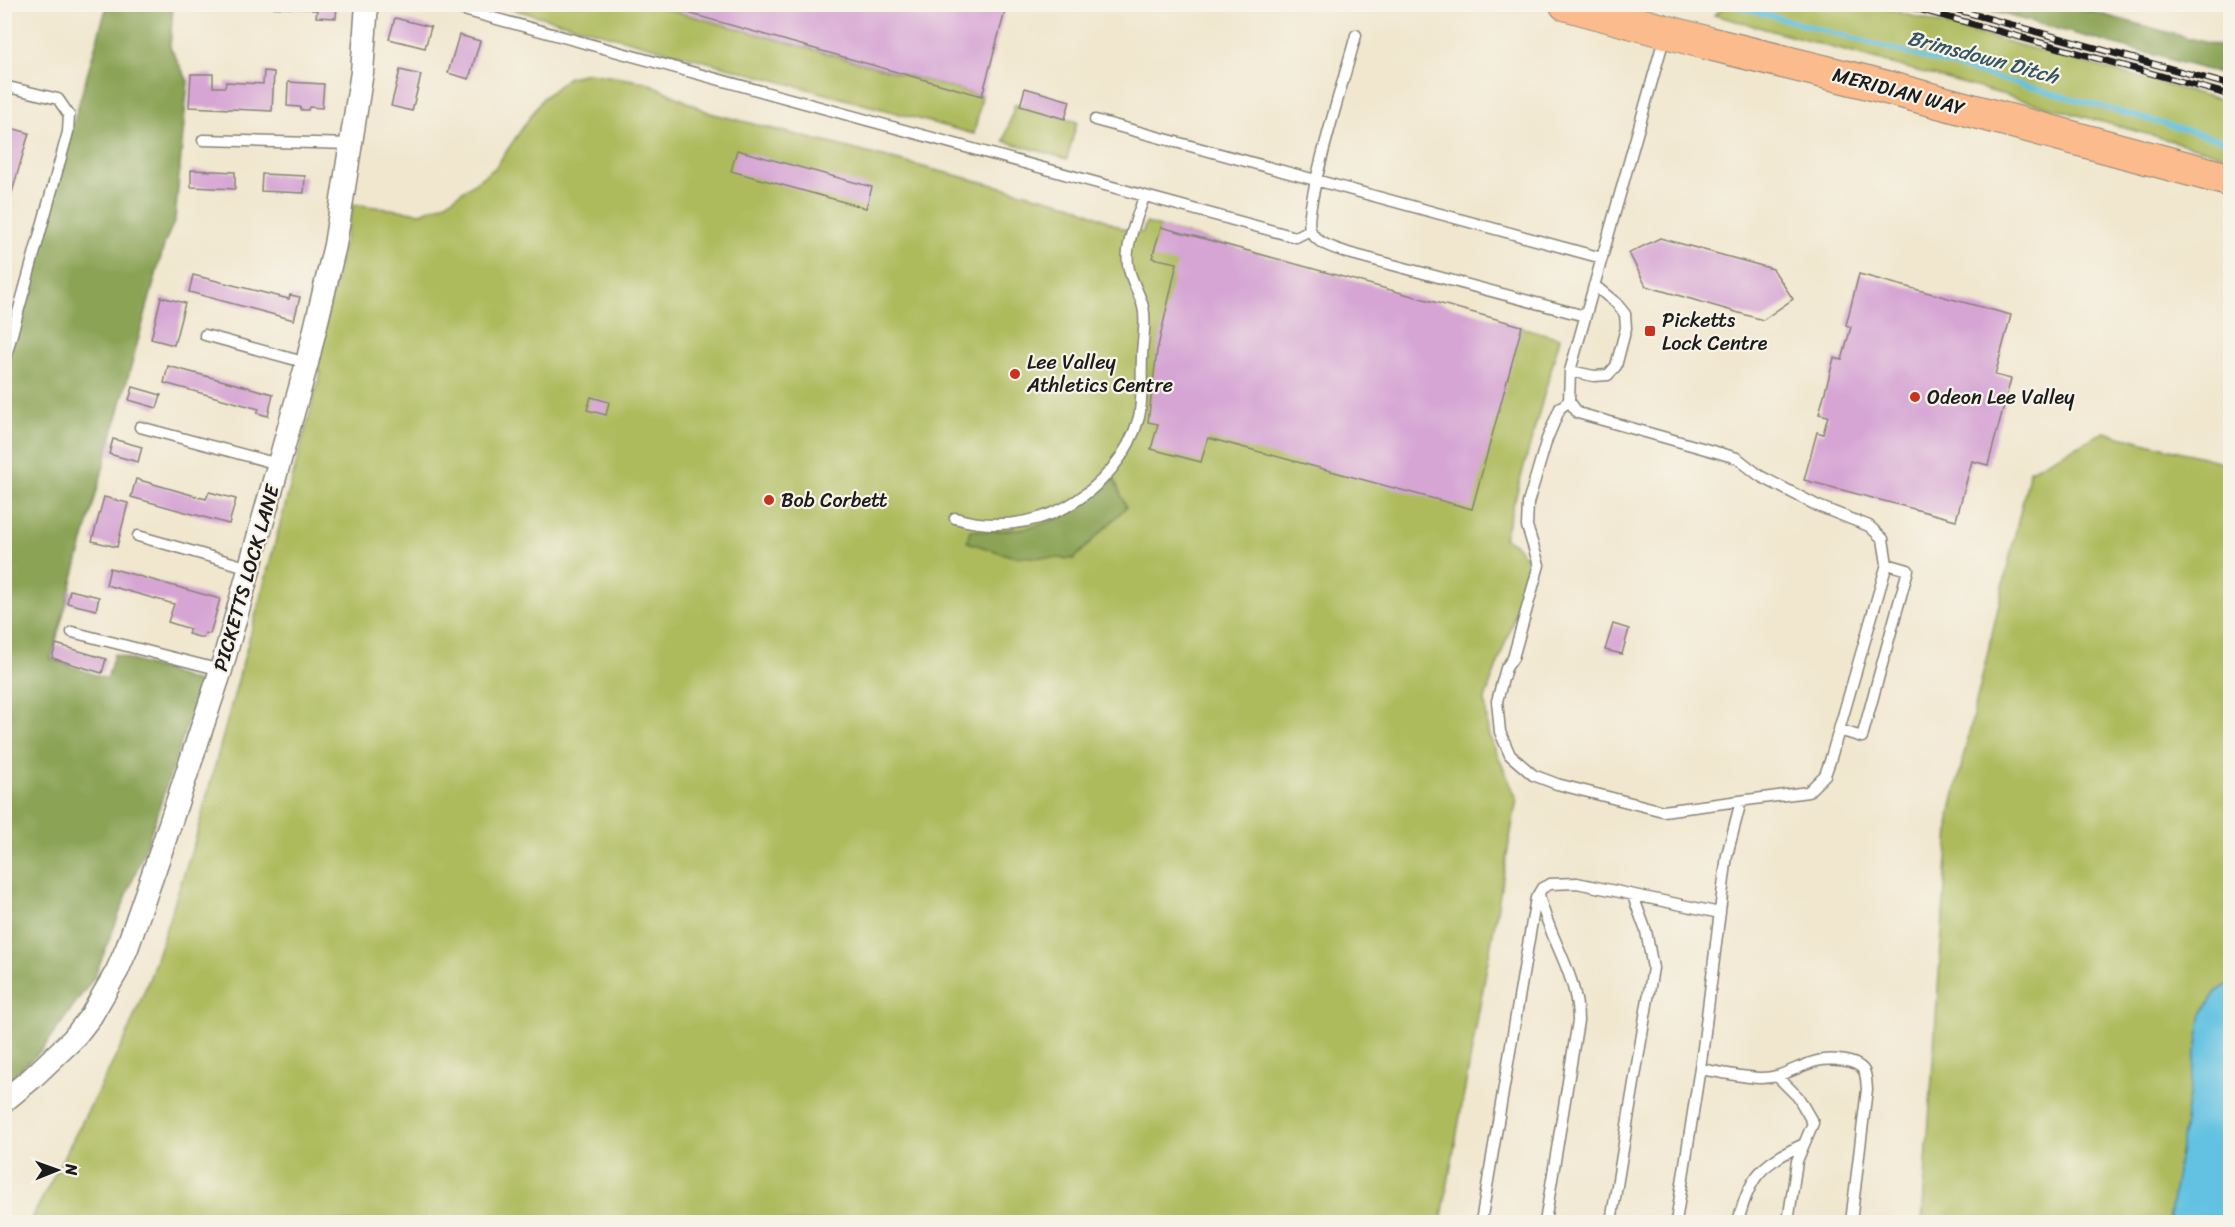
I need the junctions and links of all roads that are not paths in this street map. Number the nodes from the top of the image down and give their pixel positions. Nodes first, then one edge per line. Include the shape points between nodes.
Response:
1 (368, 4) edge
2 (442, 4) edge
3 (1566, 4) edge
4 (1666, 32) junction
5 (1356, 35) dead end
6 (4, 86) edge
7 (1095, 120) dead end
8 (203, 140) dead end
9 (352, 144) junction
10 (1316, 180) junction
11 (2230, 180) edge
12 (1144, 197) junction
13 (1310, 230) junction
14 (1602, 258) junction
15 (1594, 285) junction
16 (1585, 316) junction
17 (205, 335) dead end
18 (4, 363) edge
19 (306, 363) junction
20 (1570, 371) junction
21 (1569, 401) junction
22 (140, 428) dead end
23 (278, 464) junction
24 (955, 518) dead end
25 (138, 536) dead end
26 (1887, 564) junction
27 (250, 568) junction
28 (72, 632) dead end
29 (220, 670) junction
30 (1839, 730) junction
31 (1741, 801) junction
32 (1539, 892) junction
33 (1633, 896) junction
34 (1720, 913) junction
35 (1700, 1069) junction
36 (1777, 1076) junction
37 (4, 1101) edge
38 (1802, 1145) junction
39 (1481, 1222) edge
40 (1545, 1222) edge
41 (1611, 1222) edge
42 (1676, 1222) edge
43 (1738, 1222) edge
44 (1788, 1222) edge
45 (1851, 1222) edge

1 - 9 street, PICKETTS LOCK LANE
2 - 12 lane
3 - 4 main road, MERIDIAN WAY
4 - 11 main road, MERIDIAN WAY
4 - 14 lane
5 - 10 lane
6 - 18 lane via 58,99 69,115 68,132
7 - 10 lane
8 - 9 lane
9 - 19 street, PICKETTS LOCK LANE via 335,245
10 - 13 lane
10 - 14 lane
12 - 13 lane via 1296,237
12 - 24 lane via 1132,231 1128,264 1144,309 1139,414 1126,447 1104,479 1053,514 999,525
13 - 16 lane via 1319,241 1348,253
14 - 15 lane
15 - 16 lane
15 - 20 lane via 1625,314 1626,328 1616,366 1608,375
16 - 20 lane
17 - 19 lane
19 - 23 street, PICKETTS LOCK LANE
20 - 21 lane
21 - 26 lane via 1578,414 1737,458 1760,476 1818,506 1869,525 1882,539
21 - 31 lane via 1560,408 1547,439 1528,503 1527,526 1539,566 1497,701 1500,732 1510,755 1533,775 1557,784 1663,811
22 - 23 lane
23 - 27 street, PICKETTS LOCK LANE
25 - 27 lane
26 - 30 lane
26 - 30 lane via 1908,570 1862,737
27 - 29 street, PICKETTS LOCK LANE
28 - 29 lane
29 - 37 street, PICKETTS LOCK LANE via 117,971 73,1039
30 - 31 lane via 1825,775 1808,792
31 - 34 lane via 1727,855
32 - 33 lane via 1550,884 1577,883
32 - 39 lane
32 - 40 lane via 1578,1005
33 - 34 lane
33 - 41 lane via 1646,931 1653,968
34 - 35 lane
35 - 36 lane via 1760,1078
35 - 42 lane
36 - 38 lane via 1798,1097 1813,1123
36 - 45 lane via 1830,1059 1863,1069 1866,1089
38 - 43 lane via 1785,1153 1750,1183
38 - 44 lane

